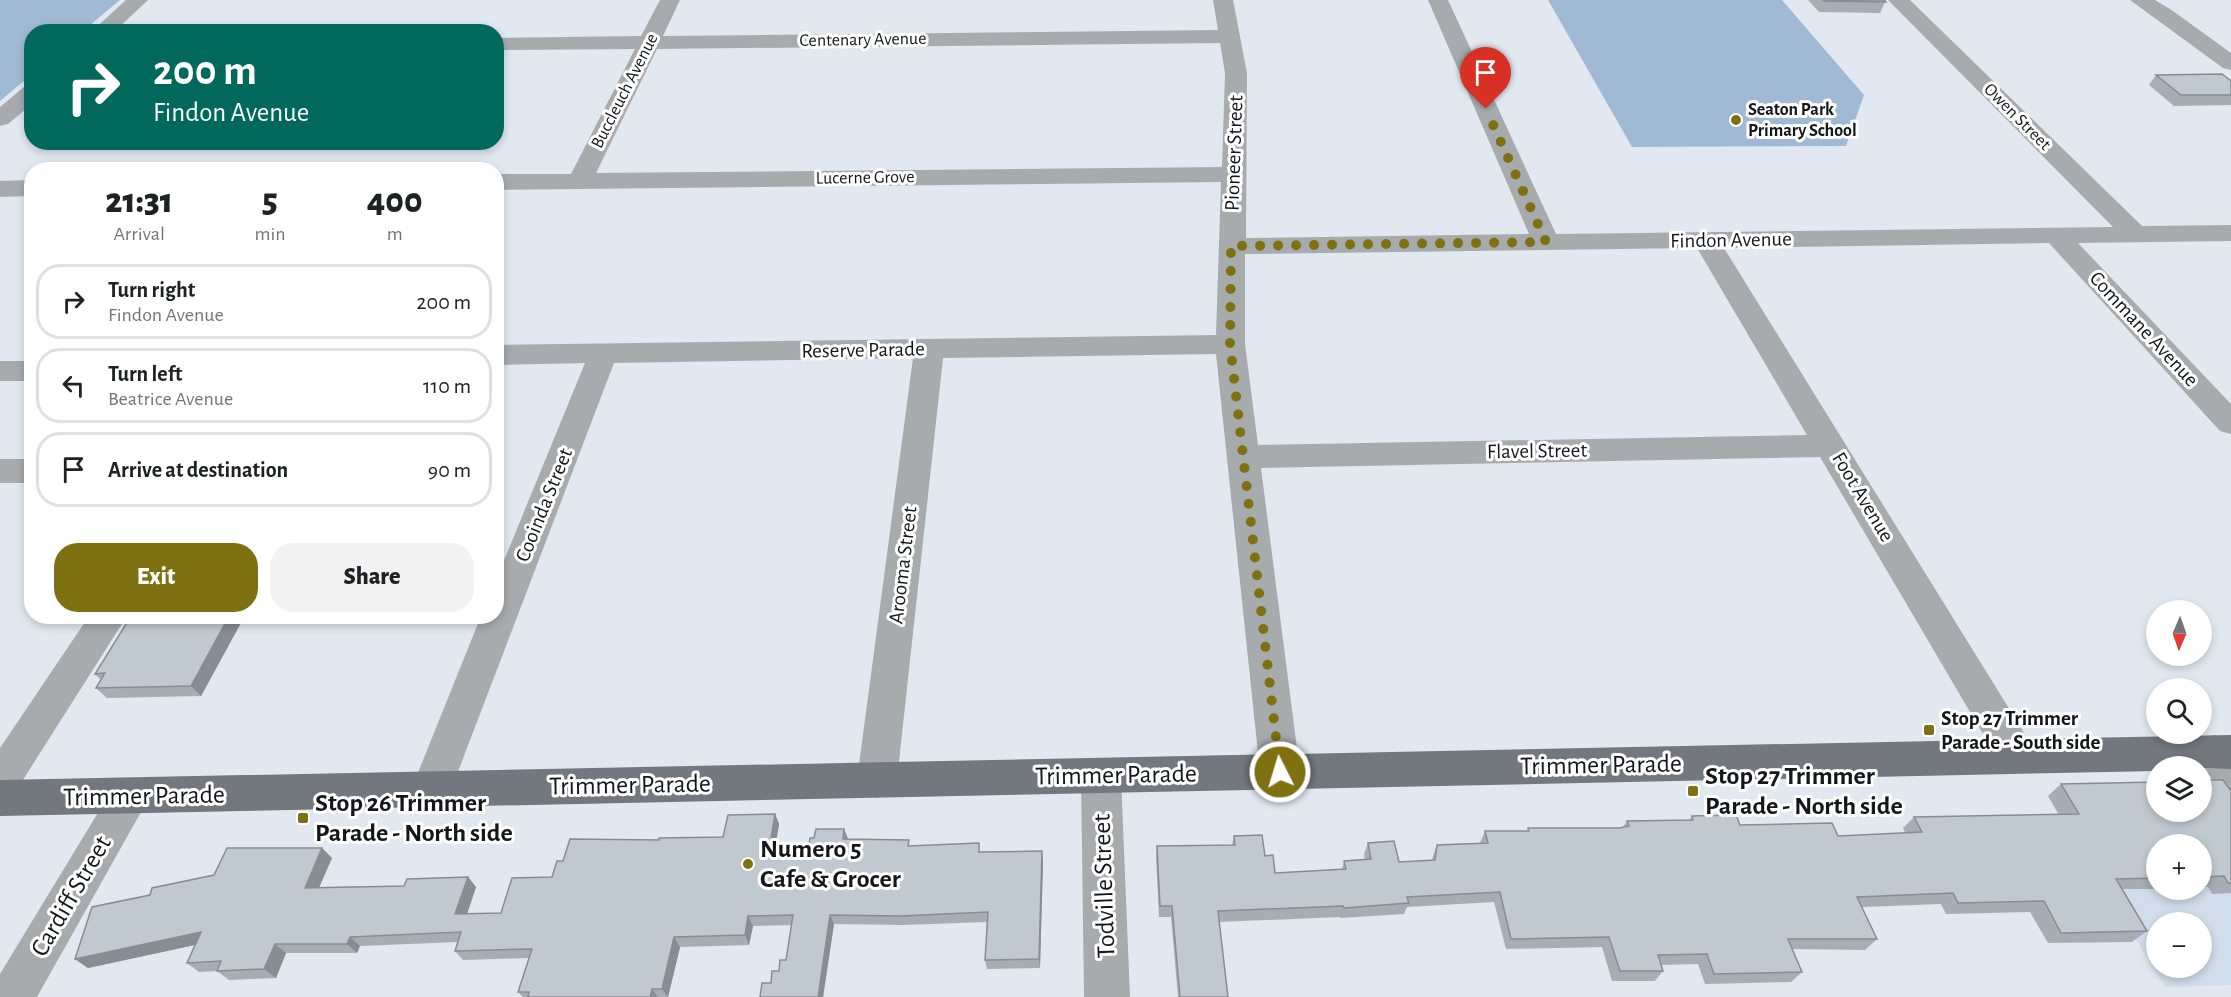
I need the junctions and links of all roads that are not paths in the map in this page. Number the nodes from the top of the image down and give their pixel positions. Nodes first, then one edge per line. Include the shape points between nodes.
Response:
1 (138, 0) edge
2 (670, 0) edge
3 (1223, 0) edge
4 (1438, 0) edge
5 (1898, 0) edge
6 (2140, 0) edge
7 (110, 24) edge
8 (1230, 36) junction
9 (650, 42) junction
10 (504, 44) edge
11 (2231, 63) edge
12 (24, 99) edge
13 (0, 119) edge
14 (1234, 174) junction
15 (580, 181) junction
16 (504, 182) edge
17 (24, 188) edge
18 (0, 189) edge
19 (2231, 233) edge
20 (2136, 235) junction
21 (2057, 236) junction
22 (1706, 240) junction
23 (1546, 242) junction
24 (1231, 246) junction
25 (1230, 344) junction
26 (928, 349) junction
27 (603, 354) junction
28 (504, 355) edge
29 (0, 371) edge
30 (24, 371) edge
31 (2231, 423) edge
32 (1832, 446) junction
33 (1243, 457) junction
34 (0, 471) edge
35 (24, 471) edge
36 (504, 605) edge
37 (104, 624) edge
38 (496, 624) edge
39 (2017, 756) junction
40 (2225, 760) edge
41 (1280, 772) junction
42 (1101, 776) junction
43 (877, 780) junction
44 (0, 781) edge
45 (431, 790) junction
46 (130, 796) junction
47 (0, 798) edge
48 (12, 997) edge
49 (1107, 997) edge

1 - 7 street
2 - 9 street, Buccleuch Avenue
3 - 8 street, Pioneer Street
4 - 23 street
5 - 20 street, Owen Street
6 - 11 street
8 - 9 street, Centenary Avenue
8 - 14 street, Pioneer Street via 1236,73
9 - 10 street, Centenary Avenue
9 - 15 street, Buccleuch Avenue
12 - 13 street
14 - 15 street, Lucerne Grove
14 - 24 street, Pioneer Street
15 - 16 street, Lucerne Grove
17 - 18 street
19 - 20 street, Findon Avenue
20 - 21 street, Findon Avenue
21 - 22 street, Findon Avenue
21 - 31 street, Commane Avenue
22 - 23 street, Findon Avenue
22 - 32 street, Foot Avenue
23 - 24 street, Findon Avenue
24 - 25 street, Pioneer Street
25 - 26 street, Reserve Parade
25 - 33 street, Pioneer Street
26 - 27 street, Reserve Parade
26 - 43 street, Arooma Street
27 - 28 street, Reserve Parade
27 - 36 street, Cooinda Street
29 - 30 street
32 - 33 street, Flavel Street
32 - 39 street, Foot Avenue
33 - 41 street, Pioneer Street
34 - 35 street
37 - 44 street
38 - 45 street, Cooinda Street
39 - 40 main road, Trimmer Parade
39 - 41 main road, Trimmer Parade
41 - 42 main road, Trimmer Parade
42 - 43 main road, Trimmer Parade
42 - 49 street, Todville Street
43 - 45 main road, Trimmer Parade
45 - 46 main road, Trimmer Parade
46 - 47 main road, Trimmer Parade
46 - 48 street, Cardiff Street

